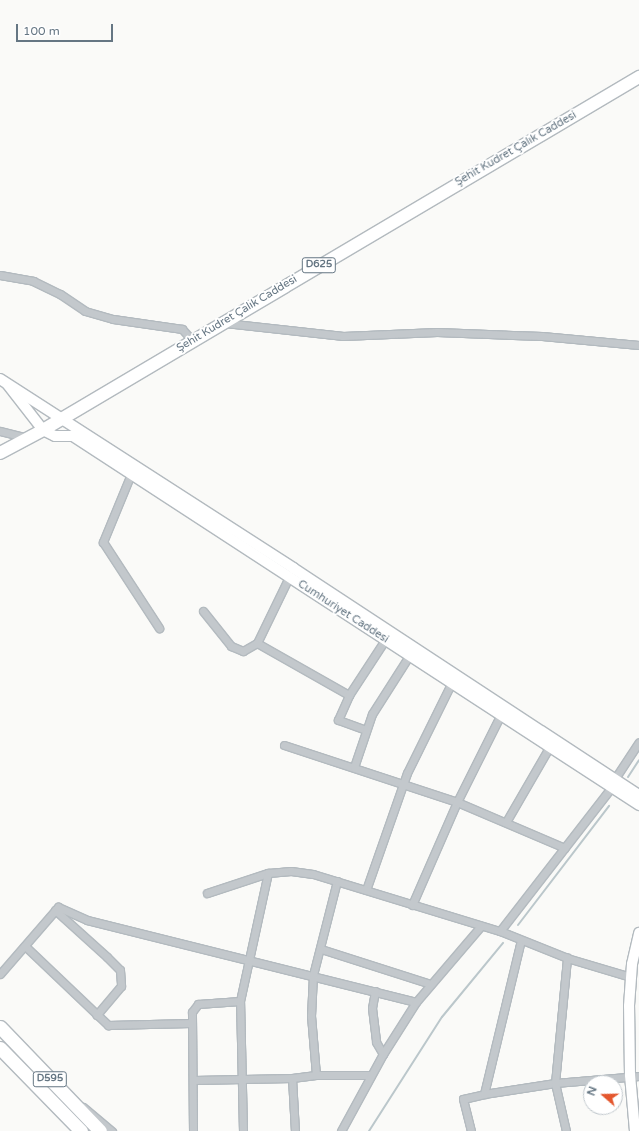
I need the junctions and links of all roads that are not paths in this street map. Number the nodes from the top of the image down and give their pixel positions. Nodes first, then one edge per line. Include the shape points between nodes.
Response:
1 (639, 77) edge
2 (0, 275) edge
3 (221, 322) junction
4 (192, 340) junction
5 (639, 345) edge
6 (4, 382) edge
7 (61, 418) junction
8 (43, 430) junction
9 (0, 431) edge
10 (28, 438) junction
11 (0, 453) edge
12 (131, 474) junction
13 (289, 577) junction
14 (203, 612) dead end
15 (159, 628) dead end
16 (385, 640) junction
17 (257, 643) junction
18 (409, 656) junction
19 (453, 680) junction
20 (349, 694) junction
21 (501, 714) junction
22 (366, 730) junction
23 (639, 742) edge
24 (284, 745) dead end
25 (550, 746) junction
26 (354, 767) junction
27 (404, 784) junction
28 (613, 784) junction
29 (639, 795) edge
30 (458, 802) junction
31 (639, 805) edge
32 (506, 822) junction
33 (565, 848) junction
34 (268, 873) junction
35 (337, 881) junction
36 (366, 890) junction
37 (207, 893) dead end
38 (412, 905) junction
39 (55, 910) junction
40 (481, 926) junction
41 (500, 931) junction
42 (639, 933) edge
43 (521, 940) junction
44 (25, 946) junction
45 (320, 949) junction
46 (567, 958) junction
47 (248, 959) junction
48 (0, 974) edge
49 (313, 975) junction
50 (633, 983) edge
51 (431, 984) junction
52 (375, 991) junction
53 (240, 1001) junction
54 (416, 1002) junction
55 (97, 1015) junction
56 (191, 1023) junction
57 (0, 1027) edge
58 (0, 1048) edge
59 (383, 1054) junction
60 (316, 1075) junction
61 (371, 1075) junction
62 (635, 1076) edge
63 (292, 1078) junction
64 (241, 1079) junction
65 (194, 1080) junction
66 (555, 1083) junction
67 (484, 1094) junction
68 (72, 1103) junction
69 (66, 1116) junction
70 (73, 1131) edge
71 (81, 1131) edge
72 (100, 1131) edge
73 (112, 1131) edge
74 (193, 1131) edge
75 (243, 1131) edge
76 (295, 1131) edge
77 (341, 1131) edge
78 (471, 1131) edge
79 (566, 1131) edge
80 (635, 1131) edge

1 - 3 main road, Şehit Kudret Çalık Caddesi / D625
2 - 4 street via 33,281 60,294 85,311 113,319 182,328
3 - 4 main road, Şehit Kudret Çalık Caddesi / D625
3 - 5 street via 344,336 444,332 542,336
4 - 7 main road, Şehit Kudret Çalık Caddesi / D625
6 - 7 main road, Cumhuriyet Caddesi
6 - 8 main road
7 - 8 main road, Şehit Kudret Çalık Caddesi / D625
7 - 19 main road, Cumhuriyet Caddesi
8 - 10 main road, Şehit Kudret Çalık Caddesi / D625
8 - 12 main road, Cumhuriyet Caddesi via 55,436 73,436
9 - 10 street
10 - 11 main road, Şehit Kudret Çalık Caddesi / D625
12 - 13 main road, Cumhuriyet Caddesi
12 - 15 street via 103,542
13 - 16 main road, Cumhuriyet Caddesi
13 - 17 street
14 - 17 street via 231,646 243,651
16 - 18 main road, Cumhuriyet Caddesi
16 - 20 street
17 - 20 street
18 - 19 main road, Cumhuriyet Caddesi
18 - 22 street via 372,714
19 - 21 main road, Cumhuriyet Caddesi
19 - 27 street
19 - 28 main road, Cumhuriyet Caddesi
20 - 22 street via 338,720
21 - 25 main road, Cumhuriyet Caddesi
21 - 30 street
22 - 26 street
23 - 28 street
24 - 26 street
25 - 28 main road, Cumhuriyet Caddesi
25 - 32 street
26 - 27 street
27 - 30 street
27 - 36 street via 382,839
28 - 29 main road, Cumhuriyet Caddesi
28 - 31 main road, Cumhuriyet Caddesi
28 - 33 street
30 - 32 street
30 - 38 street
32 - 33 street
33 - 41 street
34 - 35 street via 303,872
34 - 37 street
34 - 47 street
35 - 36 street
35 - 45 street
36 - 38 street
38 - 40 street
39 - 44 street
39 - 47 street via 58,907 87,920
39 - 55 street via 120,970 121,986
40 - 41 street
40 - 51 street
41 - 43 street
42 - 50 main road
43 - 46 street
43 - 67 street
44 - 48 street
44 - 55 street
45 - 49 street
45 - 51 street
46 - 50 street
46 - 66 street
47 - 49 street
47 - 53 street
49 - 52 street
49 - 60 street via 311,1016
50 - 62 main road via 628,1027
51 - 54 street
52 - 54 street
52 - 59 street via 372,1008 376,1042
53 - 56 street via 198,1004 192,1012
53 - 64 street
54 - 59 street
55 - 56 street via 108,1025
56 - 65 street
57 - 68 highway, D595
58 - 69 highway, D595
59 - 61 street
60 - 61 street
60 - 63 street
61 - 77 street
62 - 66 street
62 - 80 main road
63 - 64 street
63 - 76 street
64 - 65 street
64 - 75 street
65 - 74 street
66 - 67 street
66 - 79 street
67 - 78 street via 463,1099
68 - 72 highway, D595
68 - 73 street via 87,1109
69 - 70 street
69 - 71 highway, D595

